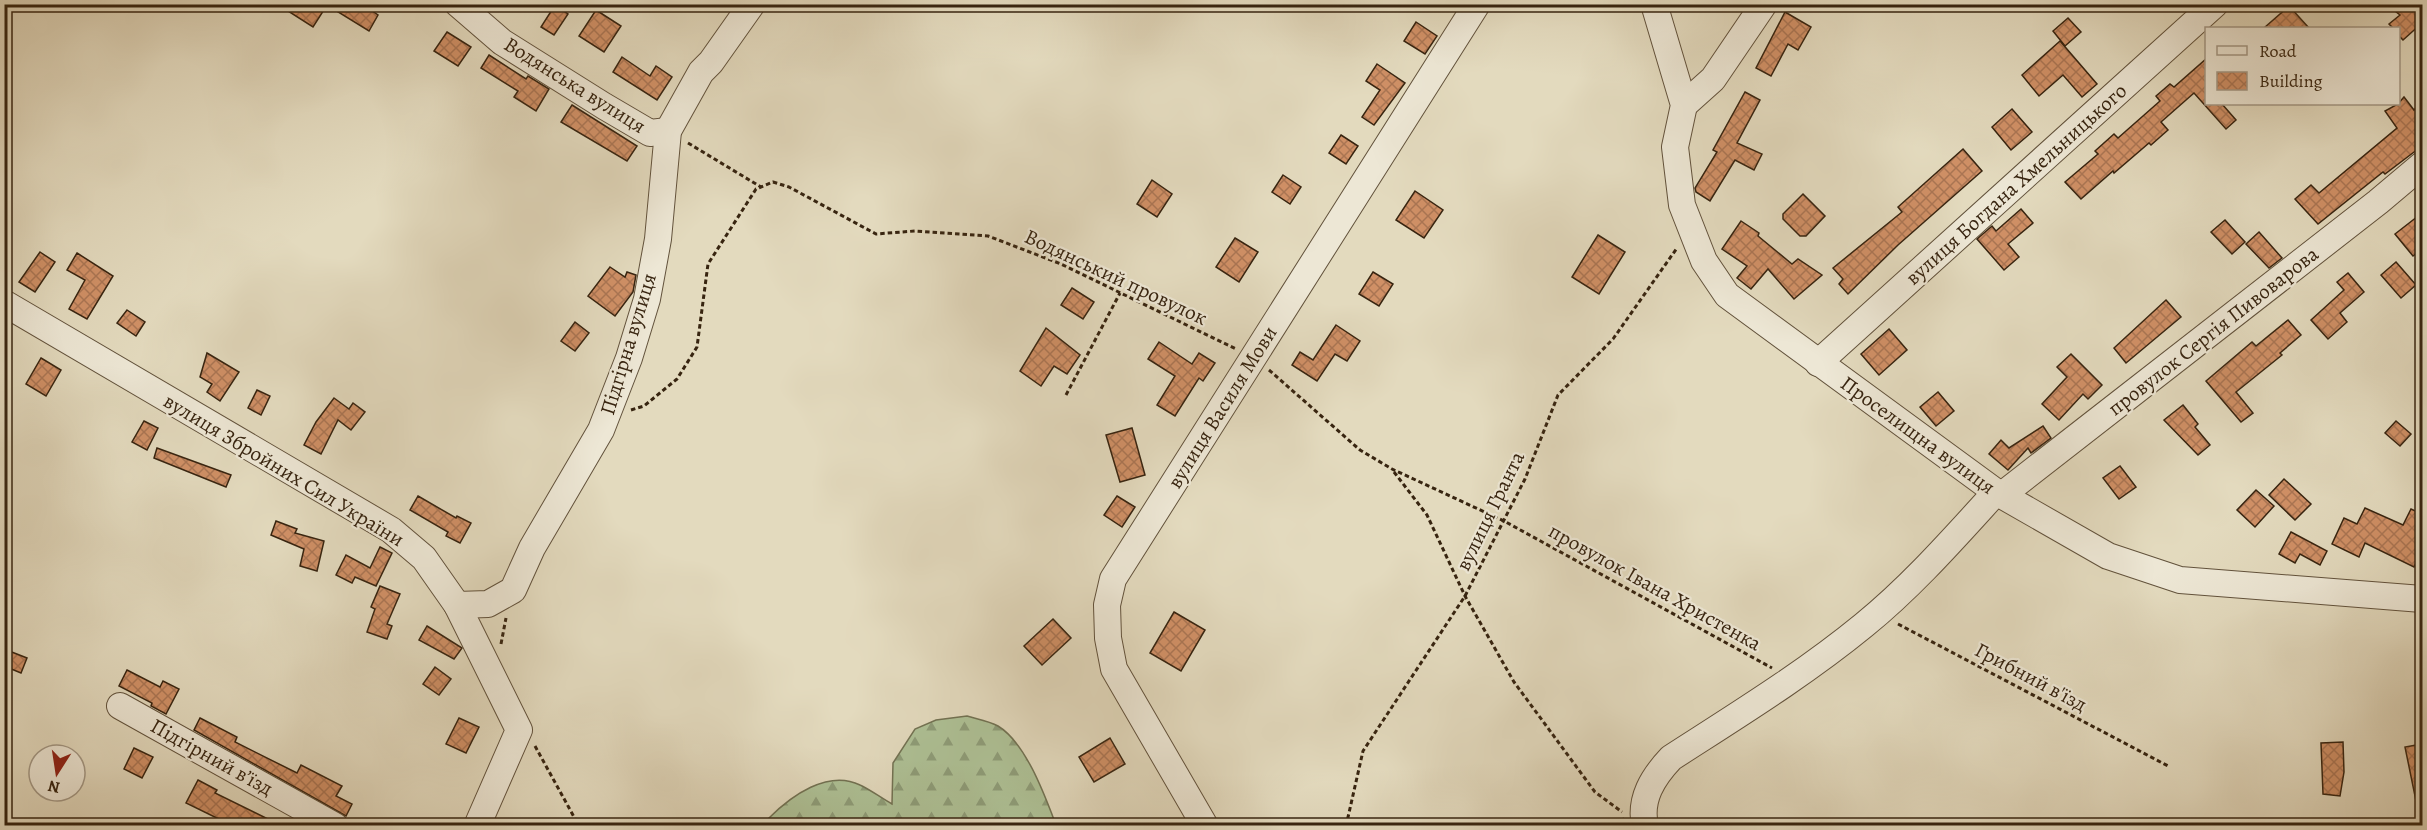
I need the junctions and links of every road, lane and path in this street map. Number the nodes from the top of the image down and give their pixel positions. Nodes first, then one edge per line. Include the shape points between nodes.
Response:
1 (458, 4) edge
2 (752, 4) edge
3 (1477, 4) edge
4 (1654, 4) edge
5 (1764, 4) edge
6 (2215, 4) edge
7 (1684, 105) junction
8 (669, 131) junction
9 (2422, 165) edge
10 (761, 187) junction
11 (1691, 228) junction
12 (1120, 292) junction
13 (4, 303) edge
14 (1254, 357) junction
15 (1818, 363) junction
16 (1066, 395) dead end
17 (604, 421) junction
18 (1392, 469) junction
19 (1999, 494) junction
20 (1504, 521) junction
21 (513, 590) junction
22 (1465, 596) junction
23 (2422, 599) edge
24 (457, 605) junction
25 (1878, 614) junction
26 (499, 652) dead end
27 (1792, 679) junction
28 (120, 706) dead end
29 (519, 730) junction
30 (2170, 766) dead end
31 (1637, 821) edge
32 (335, 825) edge
33 (477, 825) edge
34 (579, 825) edge
35 (1205, 825) edge
36 (1346, 825) edge

1 - 8 street, Водянська вулиця via 502,42 604,106 650,133
2 - 8 street, Підгірна вулиця via 701,72
3 - 14 street, вулиця Василя Мови
4 - 7 street, Проселищна вулиця
5 - 7 street via 1713,79
6 - 15 street, вулиця Богдана Хмельницького
7 - 11 street, Проселищна вулиця via 1675,147 1682,205
8 - 10 path
8 - 17 street, Підгірна вулиця via 658,239 647,298
9 - 19 street, провулок Сергія Пивоварова
10 - 12 path, Водянський провулок via 773,182 789,187 876,234 915,231 988,236 1062,264
10 - 17 path via 742,209 708,264 697,347 676,379 644,405
11 - 15 street, Проселищна вулиця via 1704,261 1727,295
11 - 20 path, вулиця Гранта via 1613,339 1558,395 1525,480
12 - 14 path, Водянський провулок
12 - 16 path
13 - 24 street, вулиця Збройних Сил України via 391,530 424,558
14 - 18 path, Водянський провулок via 1360,450
14 - 35 street, вулиця Василя Мови via 1113,579 1107,605 1114,669
15 - 19 street, Проселищна вулиця
17 - 21 street, Підгірна вулиця via 532,548
18 - 20 path, Водянський провулок
18 - 22 path via 1427,515
19 - 23 street, Проселищна вулиця via 2108,556 2180,580
19 - 25 street, провулок Сергія Пивоварова
20 - 22 path, вулиця Гранта
20 - 27 path, провулок Івана Христенка
21 - 24 street via 488,604
21 - 26 path
22 - 31 path via 1514,682 1588,783
22 - 36 path, вулиця Гранта via 1363,751
24 - 29 street, вулиця Збройних Сил України
25 - 27 street, провулок Сергія Пивоварова
25 - 30 path, Грибний в'їзд
27 - 31 street, провулок Сергія Пивоварова via 1671,758 1655,774
28 - 32 street, Підгірний в’їзд
29 - 33 street
29 - 34 path via 533,744

